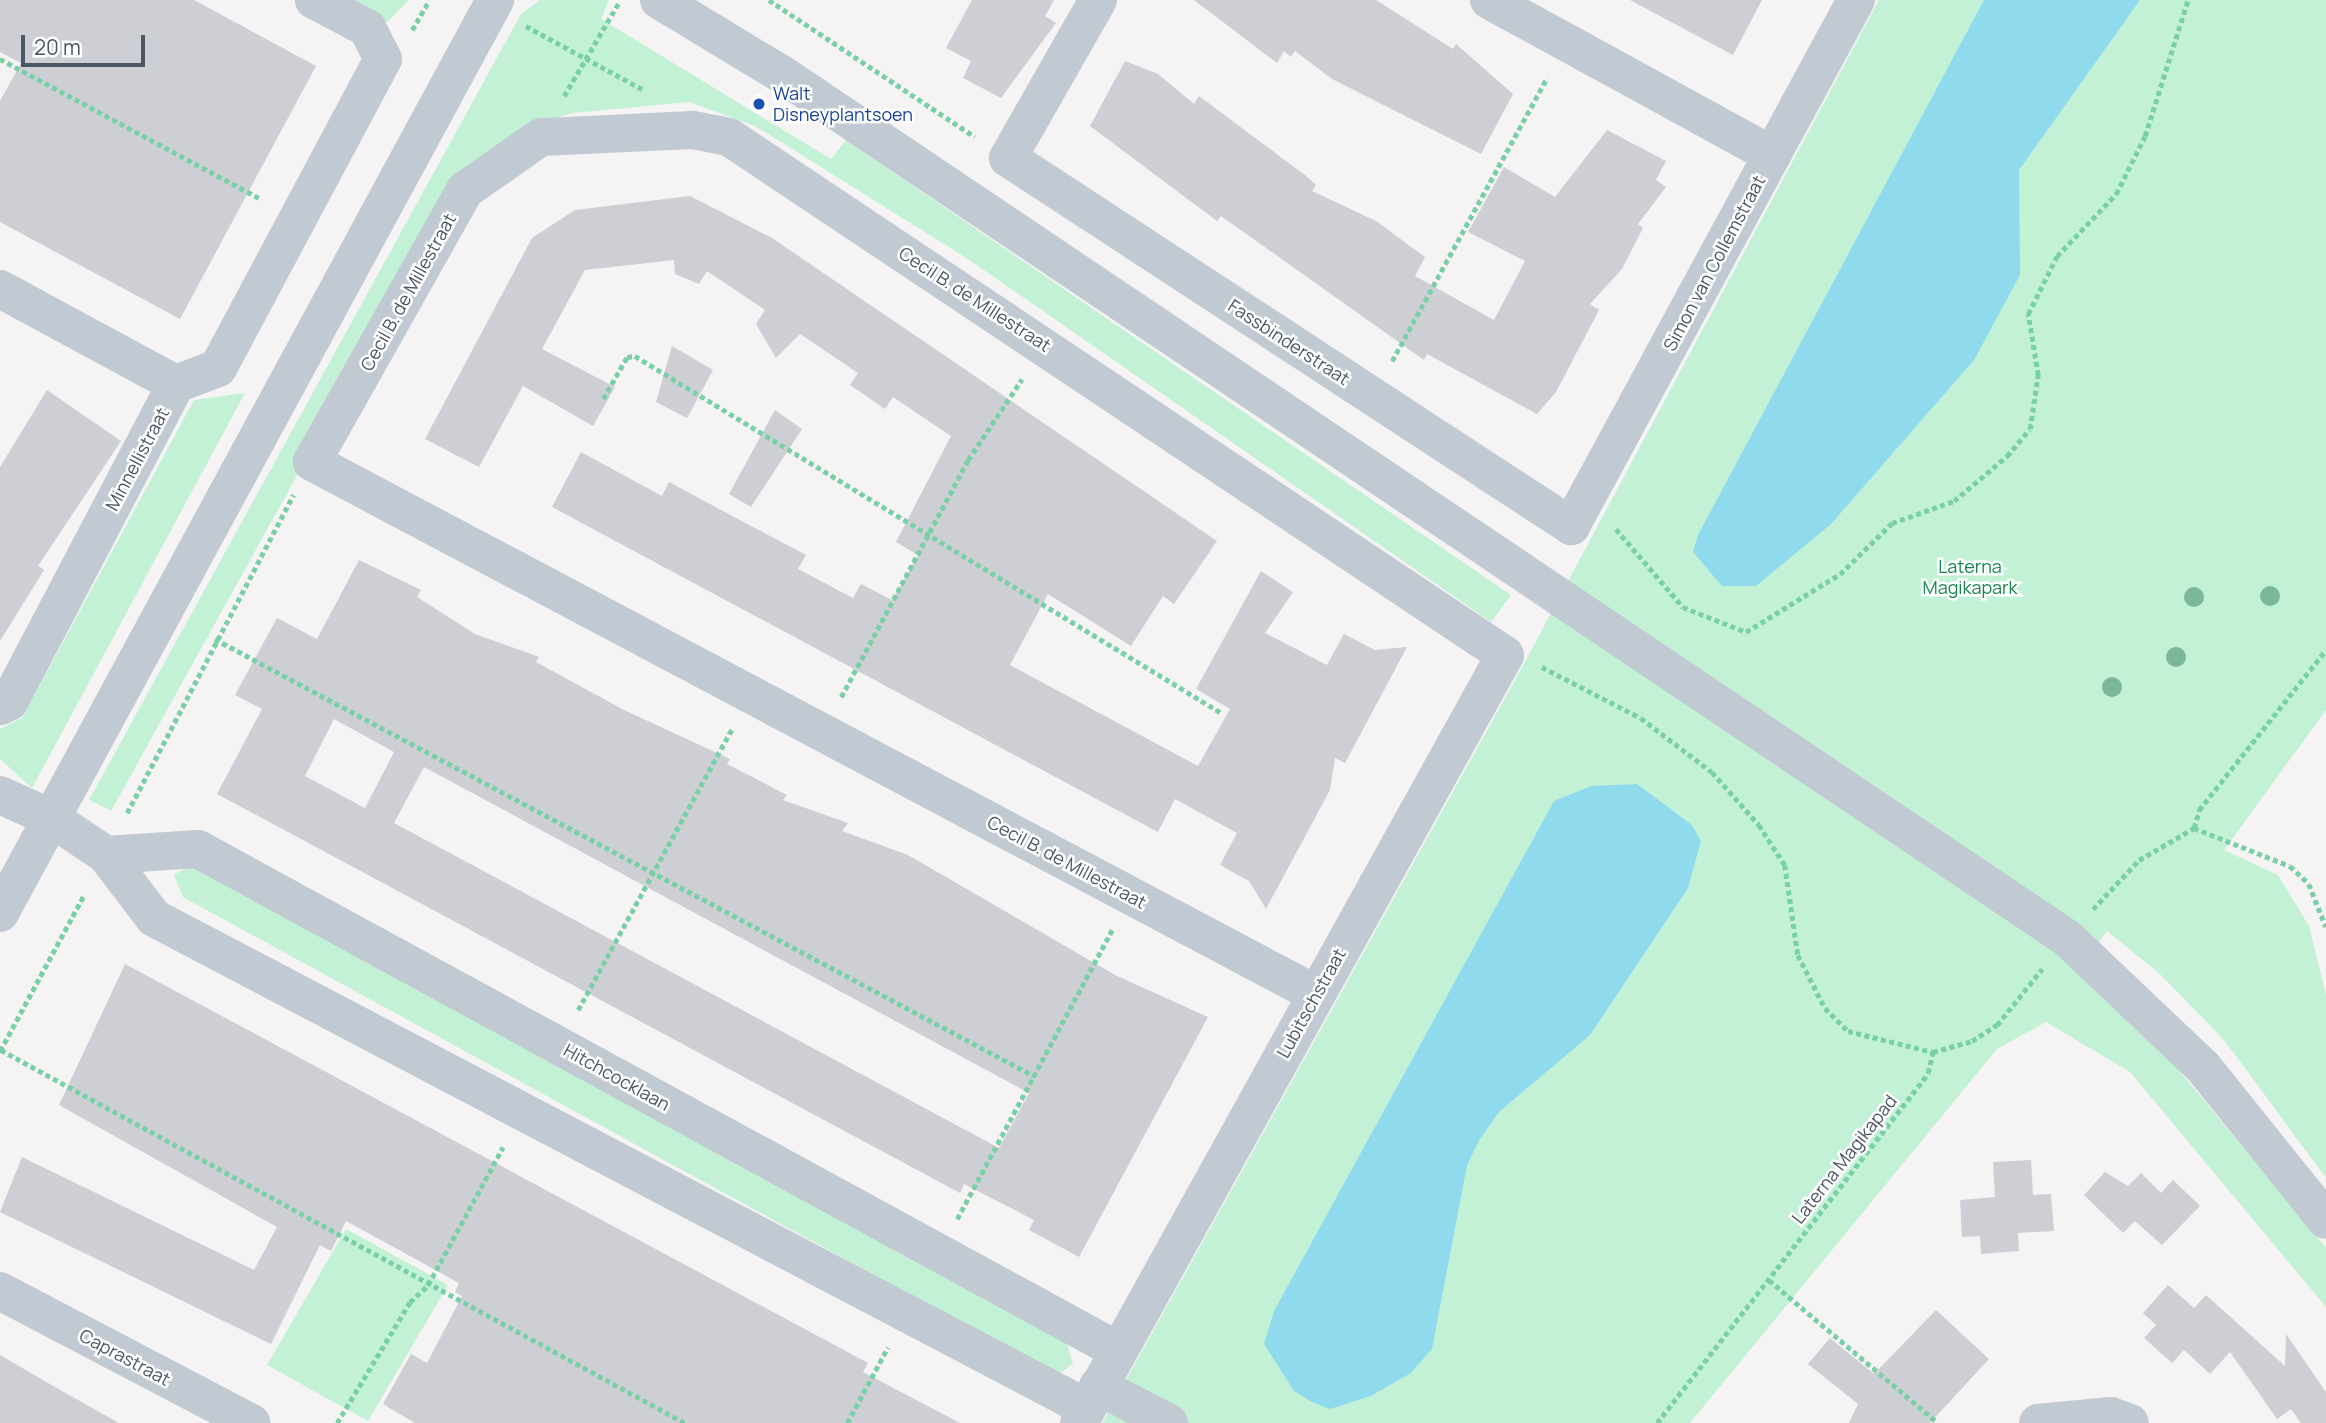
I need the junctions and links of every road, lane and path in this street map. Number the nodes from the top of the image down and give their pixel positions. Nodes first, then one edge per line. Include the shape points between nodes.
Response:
1 (314, 0) edge
2 (620, 0) edge
3 (659, 0) edge
4 (769, 0) edge
5 (1098, 0) edge
6 (1489, 0) edge
7 (1856, 0) edge
8 (2188, 0) edge
9 (493, 3) edge
10 (1567, 43) junction
11 (0, 59) edge
12 (585, 60) junction
13 (692, 130) junction
14 (541, 136) junction
15 (1772, 155) junction
16 (1008, 158) junction
17 (299, 220) junction
18 (0, 289) edge
19 (1045, 344) junction
20 (176, 384) junction
21 (1373, 397) junction
22 (603, 399) dead end
23 (312, 462) junction
24 (1578, 515) junction
25 (928, 532) junction
26 (215, 639) junction
27 (2326, 650) edge
28 (1505, 655) junction
29 (0, 706) edge
30 (1223, 714) dead end
31 (823, 732) junction
32 (0, 795) edge
33 (51, 818) junction
34 (2194, 828) junction
35 (106, 855) junction
36 (1130, 895) junction
37 (0, 913) edge
38 (2326, 927) edge
39 (2067, 938) junction
40 (1316, 994) junction
41 (0, 1051) edge
42 (1933, 1052) junction
43 (1034, 1076) junction
44 (2326, 1220) edge
45 (939, 1253) junction
46 (1769, 1280) junction
47 (0, 1291) edge
48 (906, 1313) junction
49 (1117, 1350) junction
50 (1088, 1406) edge
51 (251, 1423) edge
52 (685, 1423) edge
53 (847, 1423) edge
54 (1169, 1423) edge
55 (1657, 1423) edge
56 (1938, 1423) edge
57 (2038, 1423) edge
58 (2130, 1423) edge

1 - 17 street via 366,28 383,59
2 - 12 path
3 - 39 street via 783,75
4 - 16 path
5 - 16 street
6 - 10 street
7 - 15 street, Simon van Collemstraat
8 - 24 path via 2145,136 2116,194 2057,256 2028,314 2038,375 2030,429 2007,456 1954,501 1892,523 1840,575 1746,632 1683,607 1645,558
9 - 12 path
9 - 33 street
10 - 15 street
10 - 21 path
11 - 17 path
12 - 13 path via 659,98
12 - 14 path
13 - 14 street, Cecil B. de Millestraat
13 - 19 street, Cecil B. de Millestraat via 729,137
14 - 23 street, Cecil B. de Millestraat via 465,190
15 - 24 street, Simon van Collemstraat
16 - 21 street, Fassbinderstraat
17 - 20 street via 218,368
18 - 20 street
19 - 25 path
19 - 28 street, Cecil B. de Millestraat
20 - 29 street, Minnellistraat via 9,702
21 - 24 street, Fassbinderstraat
22 - 25 path via 627,357 635,356
23 - 26 path
23 - 31 street, Cecil B. de Millestraat
25 - 30 path
25 - 31 path
26 - 35 path
26 - 43 path
27 - 34 path via 2199,810
28 - 40 street, Lubitschstraat
28 - 42 path via 1641,718 1712,772 1785,865 1798,955 1825,1008 1848,1031 1873,1042
31 - 36 street, Cecil B. de Millestraat
32 - 33 street
33 - 35 street
33 - 37 street
34 - 38 path via 2290,866 2309,884
34 - 39 path via 2115,880
35 - 41 path
35 - 45 street, Hitchcocklaan via 198,849
35 - 48 street via 154,918
36 - 40 street, Cecil B. de Millestraat
36 - 43 path
39 - 42 path via 1997,1025 1972,1041
39 - 44 street via 2203,1066
40 - 49 street, Lubitschstraat
41 - 52 path
42 - 46 path, Laterna Magikapad via 1928,1073
43 - 45 path
45 - 49 street, Hitchcocklaan
46 - 55 path, Laterna Magikapad
46 - 56 path
47 - 51 street, Caprastraat
48 - 50 street
48 - 53 path
49 - 50 street
50 - 54 street
57 - 58 street via 2111,1416

